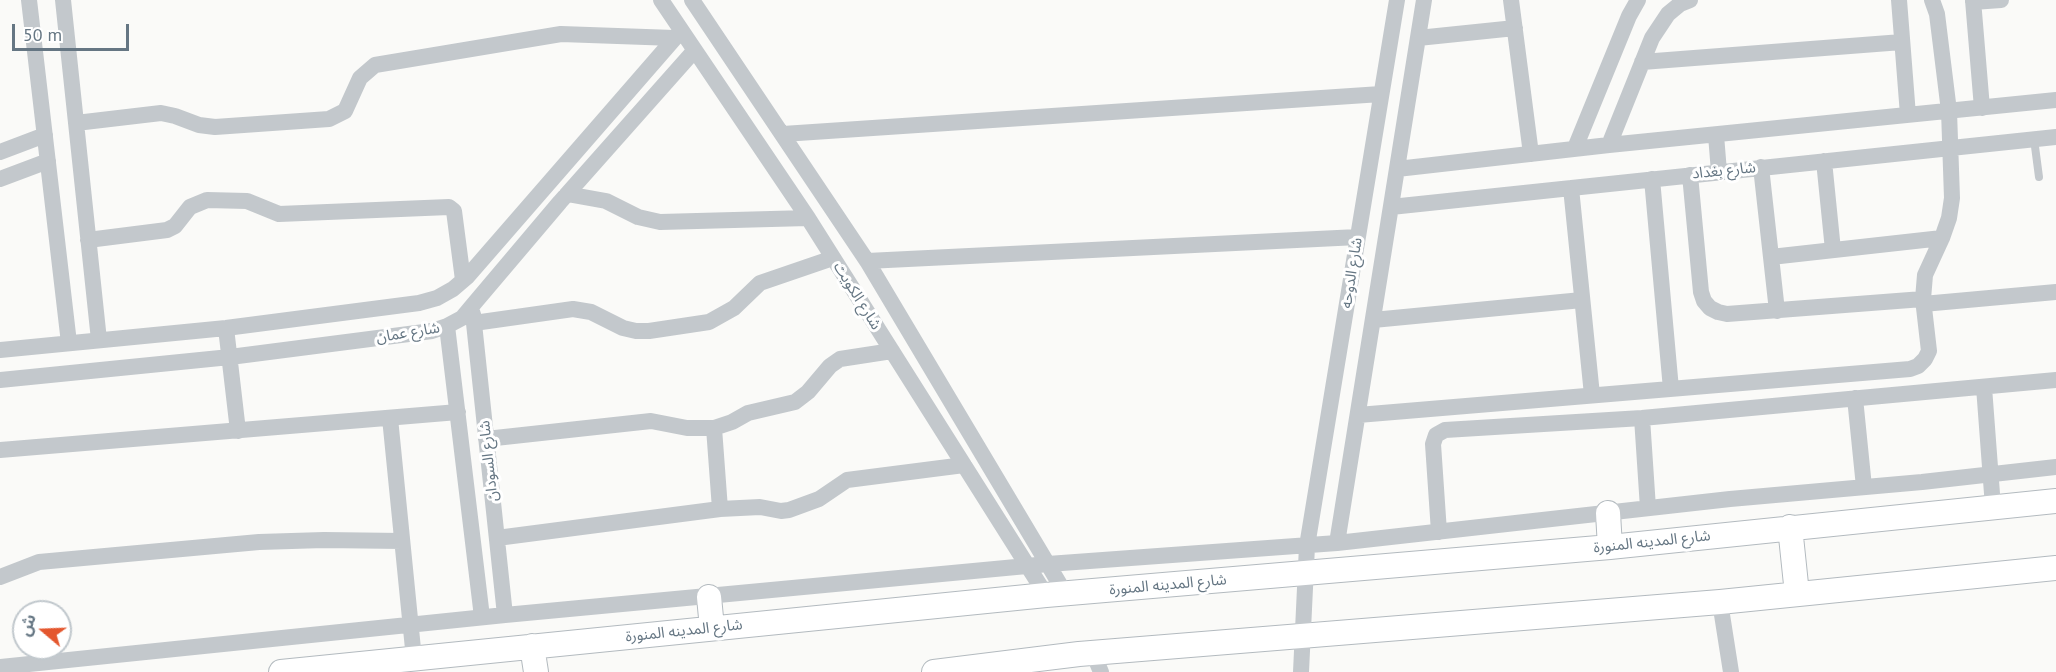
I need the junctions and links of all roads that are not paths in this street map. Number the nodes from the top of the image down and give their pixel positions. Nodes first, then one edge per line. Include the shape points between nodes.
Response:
1 (29, 0) edge
2 (63, 0) edge
3 (662, 0) edge
4 (692, 0) edge
5 (1397, 0) edge
6 (1424, 0) edge
7 (1511, 0) edge
8 (1638, 0) edge
9 (1899, 0) edge
10 (1932, 0) edge
11 (2001, 0) edge
12 (1683, 1) edge
13 (1973, 1) edge
14 (1515, 28) junction
15 (678, 35) junction
16 (1418, 38) junction
17 (1902, 42) junction
18 (694, 51) junction
19 (1642, 62) junction
20 (1381, 93) junction
21 (2056, 100) edge
22 (1982, 108) junction
23 (1949, 111) junction
24 (1908, 115) junction
25 (76, 123) junction
26 (783, 134) junction
27 (45, 135) junction
28 (1716, 135) junction
29 (2056, 137) edge
30 (2034, 140) junction
31 (1609, 145) junction
32 (1575, 148) junction
33 (1951, 148) junction
34 (0, 152) edge
35 (1531, 154) junction
36 (1371, 155) junction
37 (48, 161) junction
38 (1824, 161) junction
39 (1398, 162) junction
40 (1761, 167) junction
41 (1719, 172) junction
42 (1690, 175) junction
43 (2039, 177) dead end
44 (1652, 179) junction
45 (0, 180) edge
46 (1571, 188) junction
47 (820, 189) junction
48 (567, 194) junction
49 (1391, 207) junction
50 (803, 211) junction
51 (1358, 237) junction
52 (1942, 238) junction
53 (88, 240) junction
54 (1833, 250) junction
55 (833, 258) junction
56 (1771, 258) junction
57 (867, 261) junction
58 (479, 263) junction
59 (497, 277) junction
60 (464, 280) junction
61 (2056, 292) edge
62 (1582, 300) junction
63 (1923, 302) junction
64 (472, 306) junction
65 (1777, 310) junction
66 (1373, 320) junction
67 (474, 324) junction
68 (447, 326) junction
69 (226, 328) junction
70 (99, 340) junction
71 (69, 343) junction
72 (0, 350) edge
73 (892, 351) junction
74 (230, 357) junction
75 (0, 380) edge
76 (2056, 380) edge
77 (1984, 387) junction
78 (1671, 389) junction
79 (1592, 395) junction
80 (1855, 398) junction
81 (458, 412) junction
82 (1358, 415) junction
83 (390, 418) junction
84 (1642, 418) junction
85 (714, 428) junction
86 (238, 430) junction
87 (486, 439) junction
88 (0, 450) edge
89 (964, 465) junction
90 (2056, 467) edge
91 (1991, 475) junction
92 (1864, 487) junction
93 (2056, 501) edge
94 (1994, 507) junction
95 (1648, 508) junction
96 (720, 509) junction
97 (1608, 513) junction
98 (1790, 527) junction
99 (1439, 532) junction
100 (497, 538) junction
101 (402, 541) junction
102 (1337, 543) junction
103 (1307, 546) junction
104 (1610, 547) junction
105 (1048, 564) junction
106 (1028, 566) junction
107 (2056, 568) edge
108 (1306, 574) junction
109 (0, 577) edge
110 (1055, 594) junction
111 (1797, 594) junction
112 (709, 597) junction
113 (1720, 602) junction
114 (504, 615) junction
115 (482, 617) junction
116 (410, 626) junction
117 (712, 628) junction
118 (1303, 635) junction
119 (532, 646) junction
120 (414, 659) junction
121 (1097, 662) edge
122 (0, 667) edge
123 (281, 672) edge
124 (536, 672) edge
125 (934, 672) edge
126 (1301, 672) edge
127 (1731, 672) edge

1 - 27 street
2 - 25 street
3 - 15 street, شارع الكويت
4 - 26 street, شارع الكويت
5 - 20 street, شارع الدوحه
6 - 16 street, شارع الدوحه
7 - 14 street
8 - 32 street
9 - 17 street
10 - 23 street
11 - 13 street
12 - 19 street via 1658,27
13 - 22 street
14 - 16 street
14 - 35 street
15 - 18 street, شارع الكويت
15 - 25 street via 561,34 375,65 360,78 345,111 329,120 215,128 161,113
15 - 58 street, شارع عمان
16 - 39 street, شارع الدوحه
17 - 19 street
17 - 24 street
18 - 48 street, شارع عمان
18 - 50 street, شارع الكويت
19 - 31 street
20 - 26 street
20 - 36 street, شارع الدوحه
21 - 22 street
22 - 23 street
23 - 24 street
23 - 33 street
24 - 28 street
25 - 53 street
26 - 47 street, شارع الكويت
27 - 34 street
27 - 37 street
28 - 31 street
28 - 41 street
29 - 30 street, شارع بغداد
30 - 33 street, شارع بغداد
30 - 43 lane
31 - 32 street
32 - 35 street
33 - 38 street, شارع بغداد
33 - 52 street via 1952,198
35 - 39 street
36 - 39 street
36 - 51 street, شارع الدوحه
37 - 45 street
37 - 71 street
38 - 40 street, شارع بغداد
38 - 54 street
39 - 49 street, شارع الدوحه
40 - 41 street, شارع بغداد
40 - 56 street
41 - 42 street, شارع بغداد
42 - 44 street, شارع بغداد
42 - 65 street via 1704,301 1710,308 1727,314
44 - 46 street, شارع بغداد
44 - 78 street
46 - 49 street, شارع بغداد
46 - 62 street
47 - 50 street
47 - 57 street, شارع الكويت
48 - 50 street via 606,201 638,217 660,222
48 - 59 street, شارع عمان
49 - 66 street, شارع الدوحه
50 - 55 street, شارع الكويت
51 - 57 street
51 - 103 street, شارع الدوحه
52 - 54 street
52 - 63 street via 1925,275
53 - 60 street via 167,230 190,207 207,200 247,201 279,214 449,207 454,211
53 - 70 street
54 - 56 street
55 - 67 street via 760,283 734,308 709,322 636,331 591,312 573,309
55 - 73 street, شارع الكويت
56 - 65 street
57 - 105 street, شارع الكويت
58 - 59 street
58 - 60 street, شارع عمان
59 - 64 street, شارع عمان
60 - 69 street, شارع عمان via 437,298 419,303
61 - 63 street
62 - 66 street
62 - 79 street
63 - 65 street
63 - 78 street via 1929,351 1918,366 1910,369
64 - 67 street, شارع السودان
64 - 68 street, شارع عمان via 462,318
66 - 82 street, شارع الدوحه
67 - 87 street, شارع السودان
68 - 74 street, شارع عمان
68 - 81 street, شارع السودان
69 - 70 street, شارع عمان
69 - 74 street
70 - 71 street, شارع عمان
71 - 72 street, شارع عمان
73 - 85 street via 840,359 795,402 752,412
73 - 89 street, شارع الكويت
74 - 75 street, شارع عمان
74 - 86 street
76 - 77 street
77 - 80 street
77 - 91 street
78 - 79 street
79 - 82 street
80 - 84 street
80 - 92 street
81 - 83 street
81 - 115 street, شارع السودان
82 - 102 street, شارع الدوحه
83 - 86 street
83 - 101 street
84 - 95 street
84 - 99 street via 1440,432 1433,444
85 - 87 street via 645,422
85 - 96 street
86 - 88 street
87 - 100 street, شارع السودان
89 - 96 street via 848,480 819,499 789,510
89 - 106 street, شارع الكويت
90 - 91 street
91 - 92 street
91 - 94 street
92 - 95 street
93 - 94 main road, شارع المدينه المنورة
94 - 98 main road, شارع المدينه المنورة
95 - 97 street
96 - 100 street
97 - 99 street
97 - 104 main road
98 - 104 main road, شارع المدينه المنورة
98 - 111 main road
99 - 102 street
100 - 114 street, شارع السودان
101 - 109 street via 259,542 128,553 39,561
101 - 116 street
102 - 103 street
103 - 105 street
103 - 108 street, شارع الدوحه
104 - 108 main road, شارع المدينه المنورة
105 - 106 street
105 - 110 street, شارع الكويت
106 - 110 street, شارع الكويت
106 - 112 street
107 - 111 main road
108 - 110 main road, شارع المدينه المنورة
108 - 118 street, شارع الدوحه
110 - 117 main road, شارع المدينه المنورة
111 - 113 main road
112 - 114 street
112 - 117 main road
113 - 118 main road
113 - 127 street
114 - 115 street
115 - 116 street
116 - 120 street
116 - 122 street
117 - 119 main road, شارع المدينه المنورة
118 - 121 main road
118 - 126 street, شارع الدوحه
119 - 120 main road, شارع المدينه المنورة
119 - 124 main road
120 - 123 main road, شارع المدينه المنورة
121 - 125 main road

